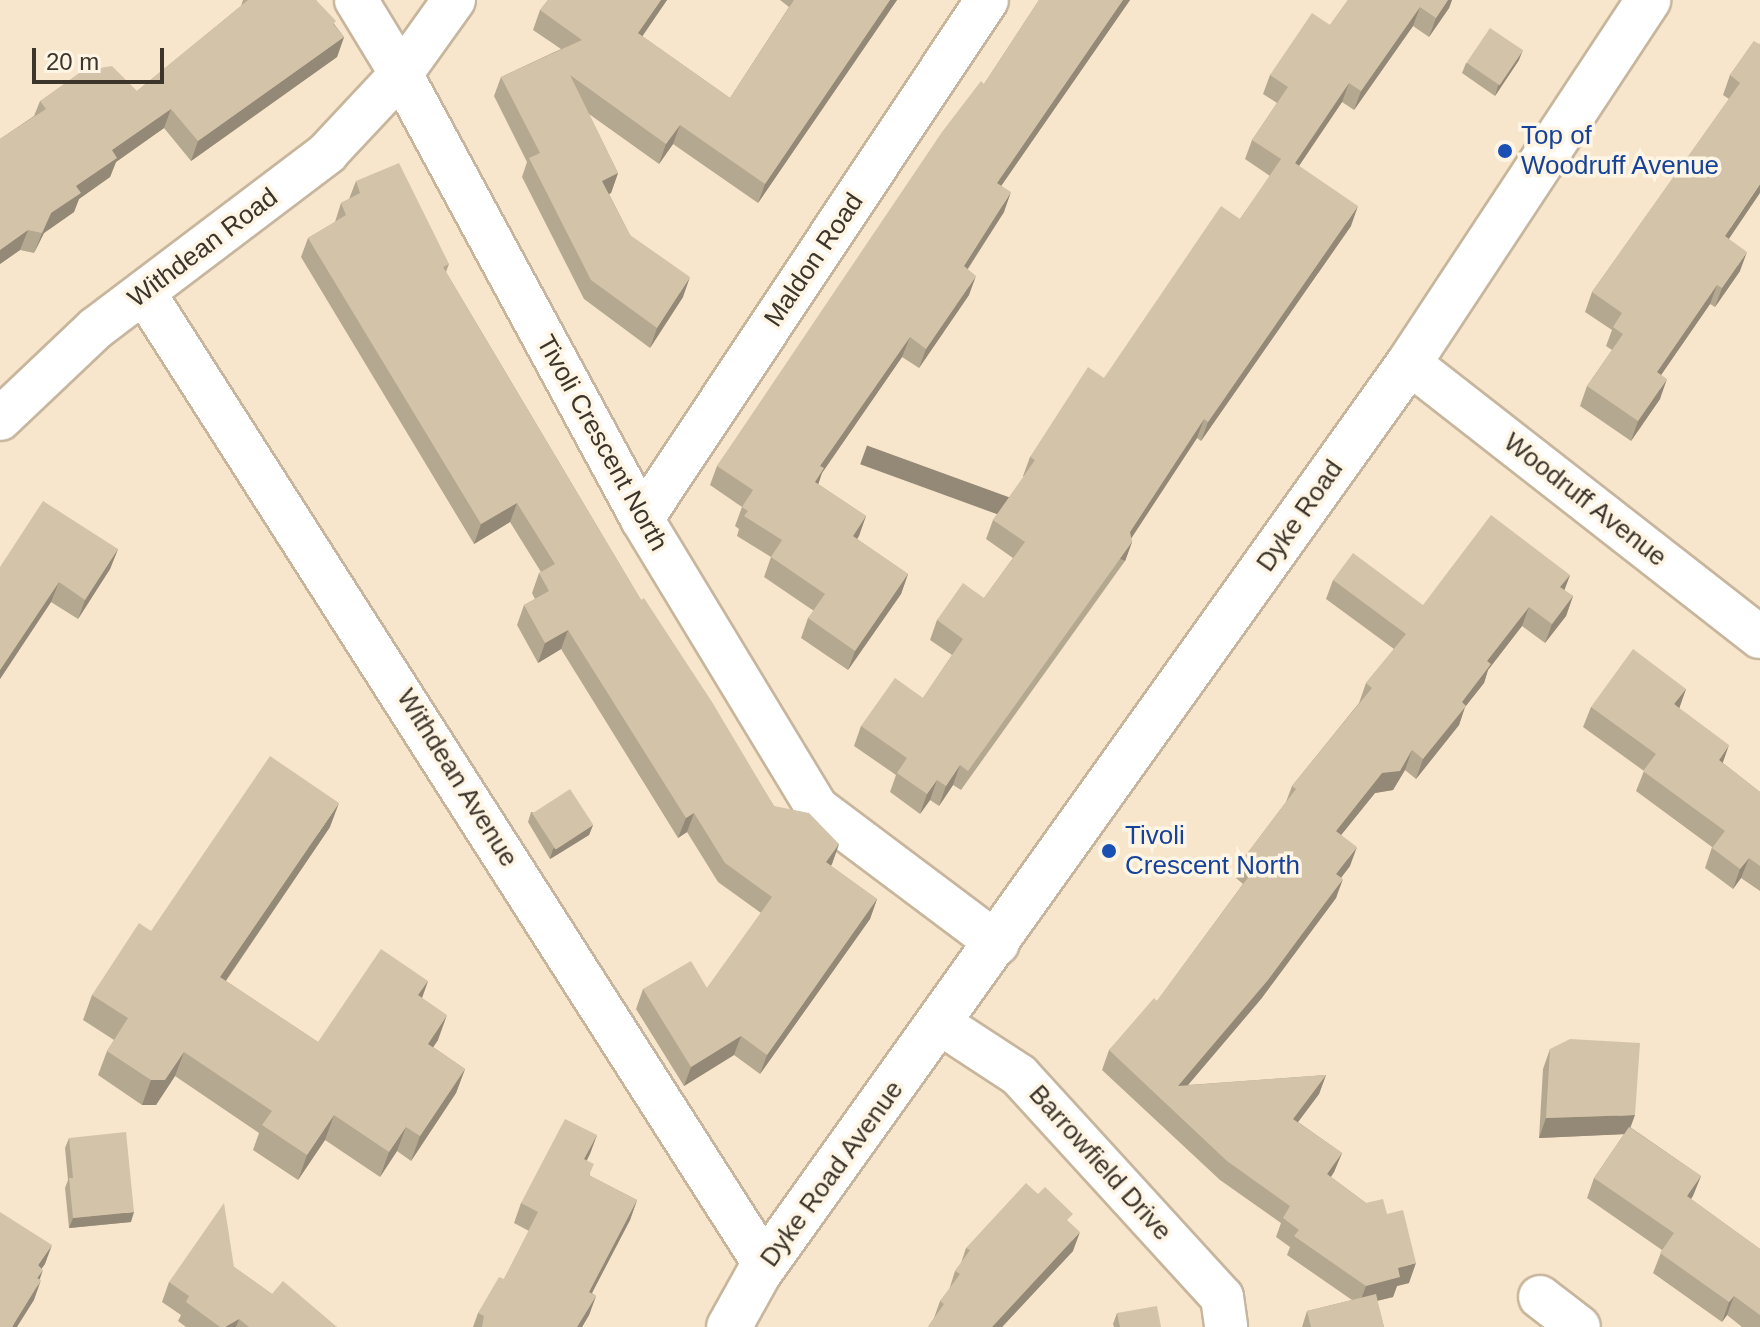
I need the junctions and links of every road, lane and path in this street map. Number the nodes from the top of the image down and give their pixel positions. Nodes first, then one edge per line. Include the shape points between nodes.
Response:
1 (356, 0) edge
2 (454, 0) edge
3 (987, 0) edge
4 (1648, 0) edge
5 (401, 74) junction
6 (145, 294) junction
7 (1409, 363) junction
8 (0, 419) edge
9 (642, 519) junction
10 (1760, 637) edge
11 (998, 944) junction
12 (941, 1024) junction
13 (765, 1265) junction
14 (1540, 1297) dead end
15 (729, 1327) edge
16 (1226, 1327) edge
17 (1579, 1327) edge

1 - 5 street, Tivoli Crescent North
2 - 5 street, Withdean Road
3 - 9 street, Maldon Road
4 - 7 street, Dyke Road
5 - 6 street, Withdean Road via 327,153
5 - 9 street, Tivoli Crescent North
6 - 8 street, Withdean Road via 96,328
6 - 13 street, Withdean Avenue
7 - 10 street, Woodruff Avenue
7 - 11 street, Dyke Road
9 - 11 street, Tivoli Crescent North via 817,808
11 - 12 street, Dyke Road
12 - 13 street, Dyke Road Avenue
12 - 16 street, Barrowfield Drive via 1019,1075 1222,1297
13 - 15 street, Dyke Road Avenue
14 - 17 street

